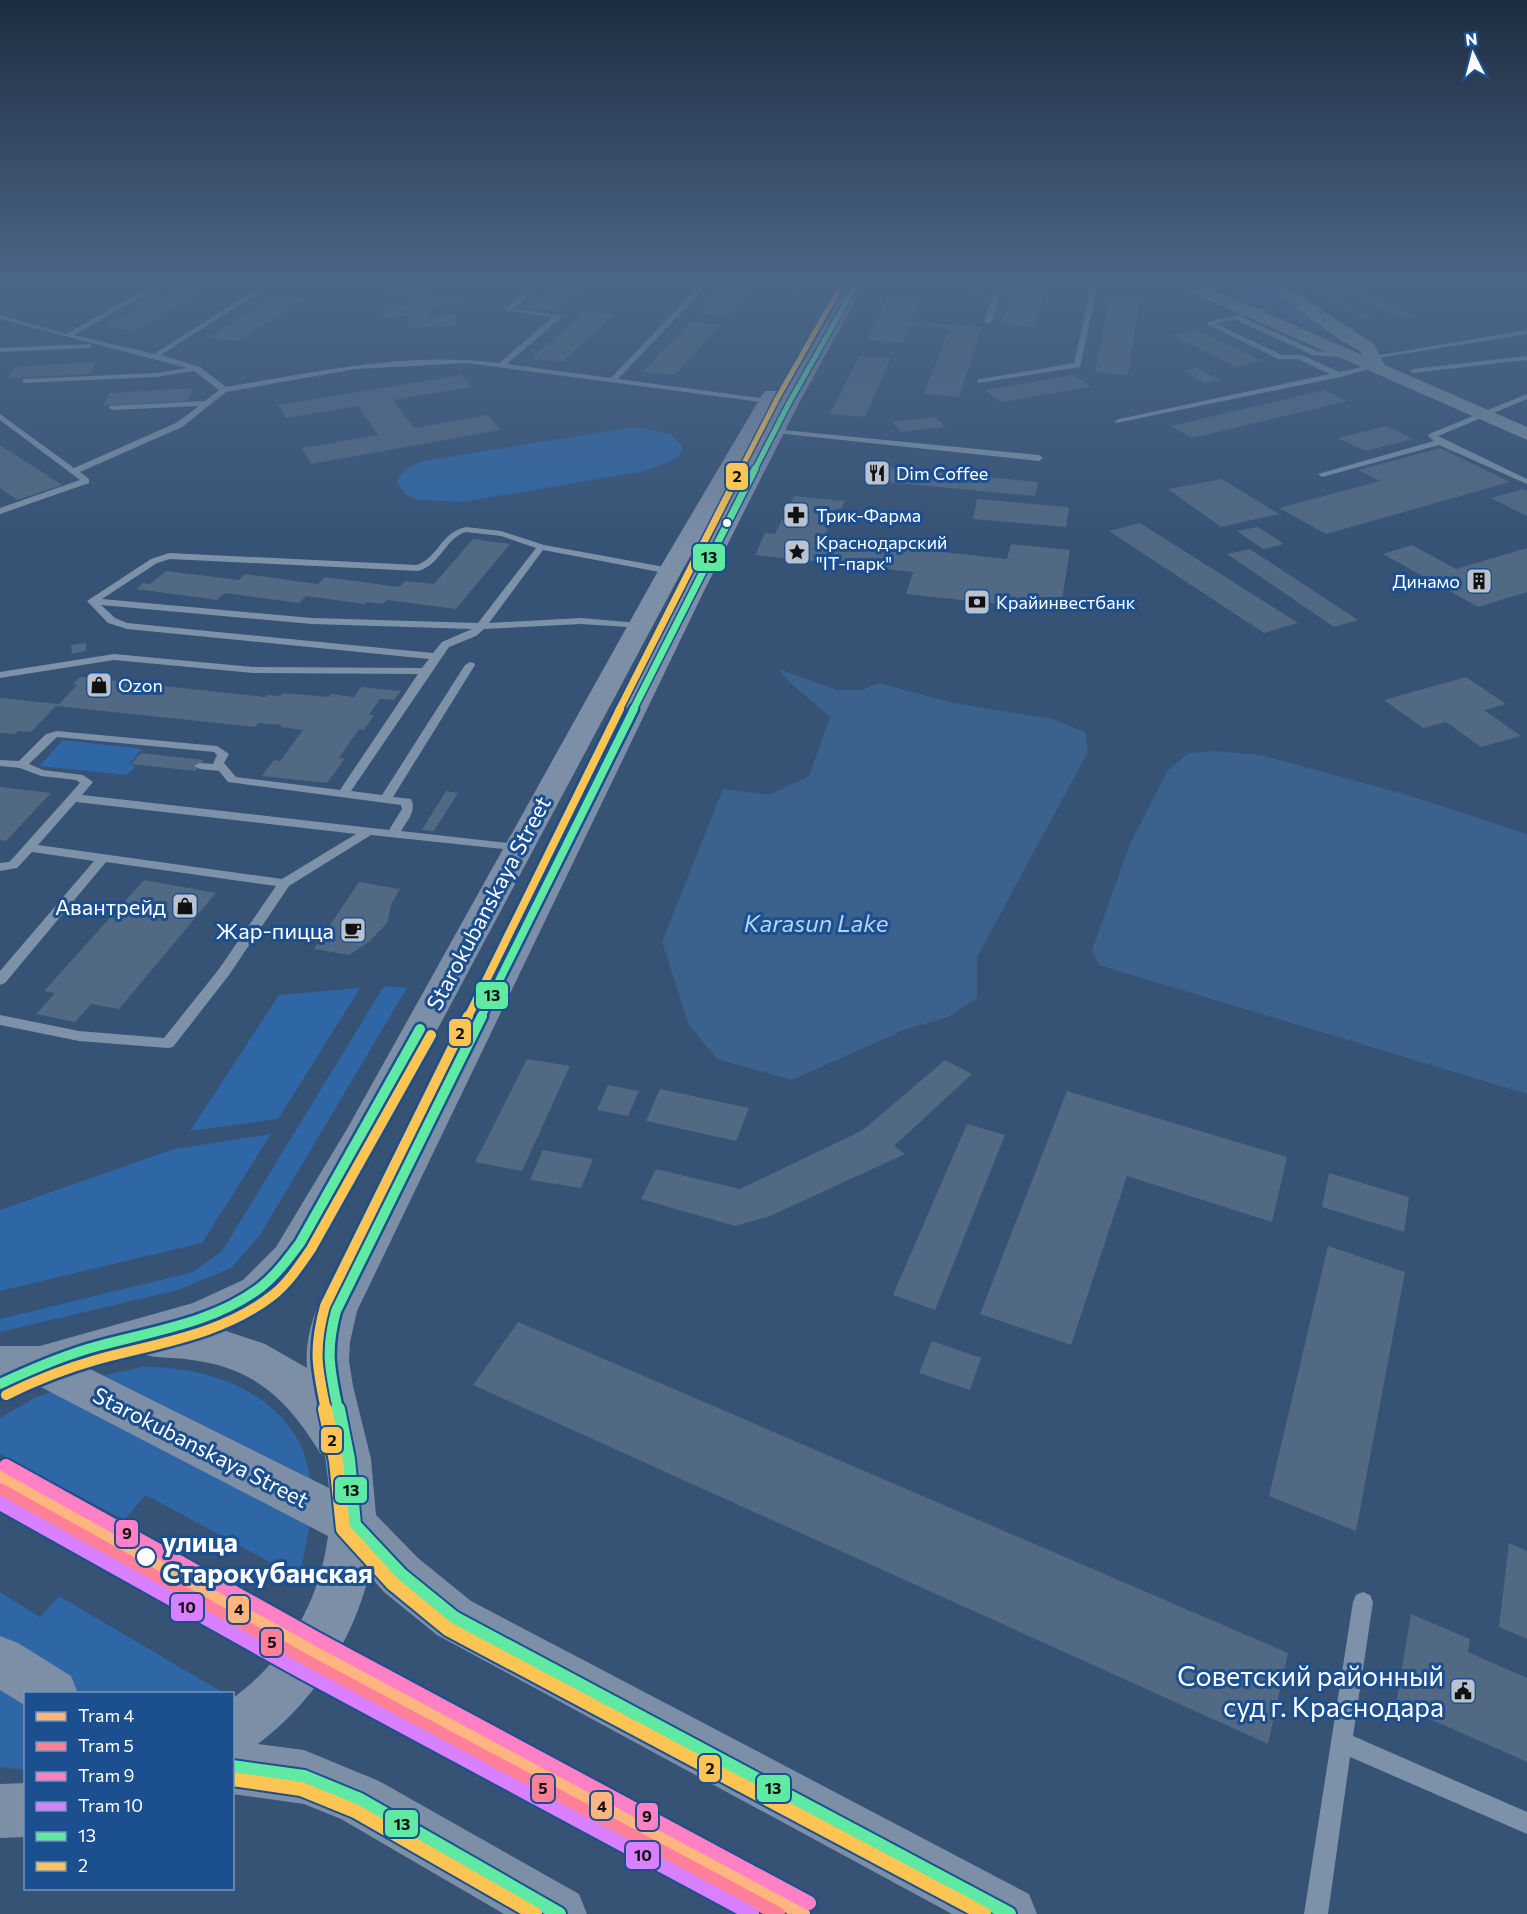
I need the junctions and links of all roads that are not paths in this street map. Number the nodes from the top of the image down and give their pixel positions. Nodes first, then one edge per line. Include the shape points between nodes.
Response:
1 (174, 372) edge
2 (201, 372) edge
3 (325, 372) edge
4 (556, 372) edge
5 (620, 372) edge
6 (796, 372) edge
7 (802, 372) edge
8 (1033, 372) edge
9 (1334, 372) edge
10 (1346, 372) edge
11 (1404, 372) edge
12 (1416, 372) edge
13 (1340, 375) junction
14 (613, 380) junction
15 (26, 381) dead end
16 (981, 381) dead end
17 (224, 390) junction
18 (1527, 396) edge
19 (207, 403) junction
20 (112, 408) dead end
21 (1490, 411) junction
22 (778, 412) junction
23 (0, 416) edge
24 (1119, 421) dead end
25 (1527, 422) edge
26 (1527, 434) edge
27 (1440, 442) junction
28 (1039, 458) dead end
29 (75, 471) junction
30 (1322, 474) dead end
31 (1526, 482) edge
32 (0, 511) edge
33 (541, 547) junction
34 (670, 571) junction
35 (92, 601) junction
36 (481, 626) junction
37 (639, 626) junction
38 (435, 656) junction
39 (470, 665) dead end
40 (425, 671) junction
41 (0, 675) edge
42 (0, 763) edge
43 (22, 765) junction
44 (200, 766) dead end
45 (220, 768) junction
46 (343, 794) junction
47 (74, 798) junction
48 (386, 799) junction
49 (369, 831) junction
50 (393, 834) junction
51 (517, 848) junction
52 (29, 849) junction
53 (103, 858) junction
54 (0, 867) edge
55 (284, 883) junction
56 (0, 980) edge
57 (0, 1020) edge
58 (20, 1365) edge
59 (0, 1384) edge
60 (348, 1459) junction
61 (354, 1525) junction
62 (1363, 1602) dead end
63 (0, 1661) edge
64 (50, 1692) edge
65 (234, 1729) edge
66 (1342, 1742) junction
67 (234, 1767) edge
68 (24, 1810) edge
69 (0, 1811) edge
70 (1527, 1823) edge
71 (24, 1826) edge
72 (0, 1837) edge
73 (559, 1914) edge
74 (1009, 1914) edge
75 (1316, 1914) edge

1 - 15 lane
2 - 17 lane
3 - 17 lane
4 - 14 lane
5 - 14 lane
6 - 22 main road, Starokubanskaya Street
7 - 22 main road, Starokubanskaya Street
8 - 16 lane
9 - 13 lane
10 - 13 lane
11 - 21 main road
12 - 21 main road
13 - 24 lane
14 - 22 lane
17 - 19 lane
18 - 21 lane
19 - 20 lane
19 - 29 lane via 179,424
21 - 25 main road
21 - 26 main road
21 - 27 lane via 1432,436
22 - 28 lane
22 - 34 main road, Starokubanskaya Street
22 - 60 main road, Starokubanskaya Street via 336,1311 328,1360
23 - 29 lane
27 - 30 lane
27 - 31 lane
29 - 32 lane via 87,481
33 - 34 lane
33 - 35 lane via 532,541 467,529 456,533 425,566 418,567 169,556 154,561
33 - 36 lane
34 - 37 main road, Starokubanskaya Street
35 - 36 lane via 312,621
35 - 38 lane via 116,625
36 - 37 lane via 581,621
36 - 38 lane via 477,632 446,643
37 - 51 main road, Starokubanskaya Street
38 - 40 lane
39 - 48 lane
40 - 41 lane via 253,670 114,657
40 - 46 lane via 403,696
42 - 43 lane
43 - 45 lane via 50,736 65,734 222,751
43 - 47 lane via 41,773 85,778 87,782
44 - 45 lane
45 - 46 lane via 241,783
46 - 48 lane
47 - 49 lane
47 - 52 lane
48 - 50 lane via 409,805
49 - 50 lane
49 - 55 lane
50 - 51 lane
51 - 58 main road, Starokubanskaya Street via 360,1139 290,1259 274,1278 236,1304 198,1319
52 - 53 lane
52 - 54 lane via 13,865
53 - 55 lane
53 - 56 lane
55 - 57 lane via 224,972 168,1043 79,1036
58 - 59 main road
58 - 60 main road via 175,1338 225,1349 296,1385 316,1408
58 - 61 main road, Starokubanskaya Street
60 - 61 main road, Starokubanskaya Street
61 - 65 main road, Starokubanskaya Street via 341,1594 313,1651 268,1703
61 - 74 main road, Starokubanskaya Street via 401,1575 454,1618
62 - 66 lane
63 - 64 main road
66 - 70 lane
66 - 75 lane
67 - 73 main road via 304,1777 360,1800
68 - 69 main road
71 - 72 street

